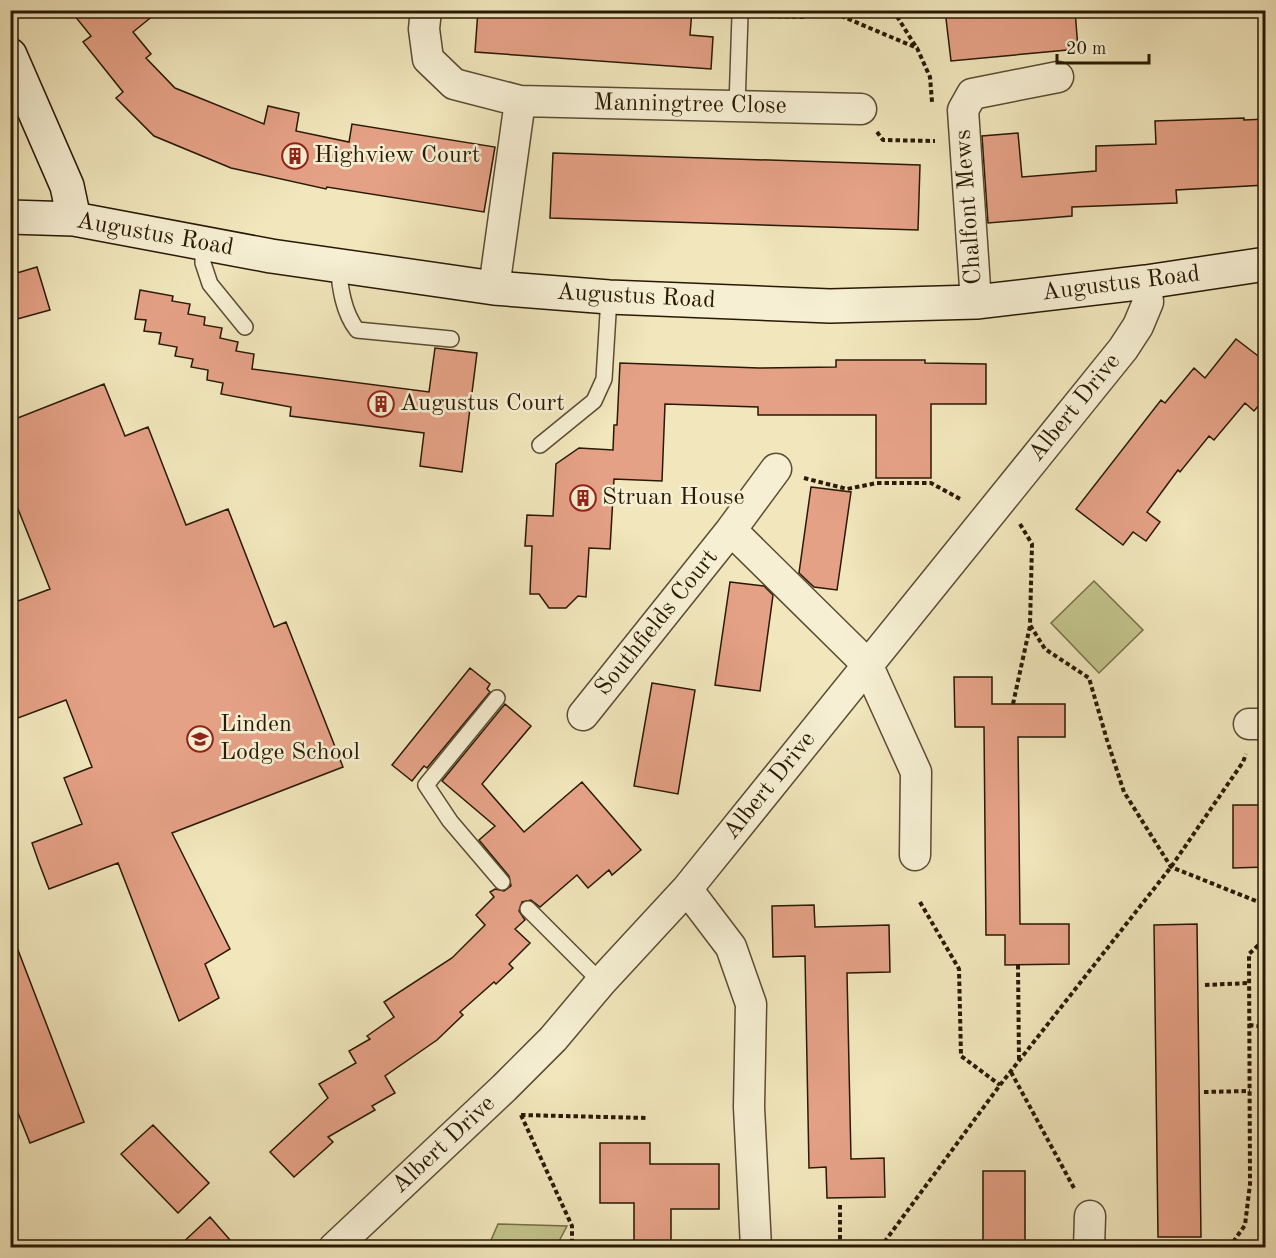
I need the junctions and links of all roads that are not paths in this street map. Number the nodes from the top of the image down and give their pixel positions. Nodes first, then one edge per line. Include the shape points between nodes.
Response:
1 (426, 10) edge
2 (740, 15) road end
3 (10, 55) edge
4 (1058, 77) dead end
5 (520, 101) junction
6 (737, 106) junction
7 (861, 110) road end
8 (10, 217) edge
9 (74, 219) junction
10 (203, 243) junction
11 (1266, 264) edge
12 (338, 265) junction
13 (1146, 282) junction
14 (494, 288) junction
15 (609, 297) junction
16 (976, 302) junction
17 (245, 327) dead end
18 (451, 339) dead end
19 (540, 445) dead end
20 (776, 469) road end
21 (731, 530) junction
22 (867, 664) junction
23 (497, 699) dead end
24 (583, 715) dead end
25 (915, 855) dead end
26 (502, 882) dead end
27 (687, 889) junction
28 (528, 909) dead end
29 (601, 982) junction
30 (1090, 1216) road end
31 (334, 1248) edge
32 (756, 1248) edge
33 (1089, 1248) edge

1 - 5 street, Manningtree Close via 428,59 434,65 454,84
2 - 6 lane
3 - 9 street via 68,186
4 - 16 street, Chalfont Mews via 972,94 963,110
5 - 6 street, Manningtree Close
5 - 14 street
6 - 7 street, Manningtree Close
8 - 9 street, Augustus Road
9 - 10 street, Augustus Road
10 - 12 street, Augustus Road
10 - 17 lane via 203,263 210,284
11 - 13 street, Augustus Road
12 - 14 street, Augustus Road
12 - 18 lane via 340,287 350,321 357,330
13 - 16 street, Augustus Road
13 - 22 street, Albert Drive via 1148,302 1123,349
14 - 15 street, Augustus Road
15 - 16 street, Augustus Road via 830,306
15 - 19 lane via 604,379 594,401
20 - 21 street, Southfields Court
21 - 22 street, Southfields Court
21 - 24 street, Southfields Court
22 - 25 street via 916,772
22 - 27 street, Albert Drive
23 - 26 lane via 426,785 450,821
27 - 29 street, Albert Drive
27 - 32 street via 731,947 751,1004 749,1107
28 - 29 lane
29 - 31 street, Albert Drive via 504,1089
30 - 33 street

